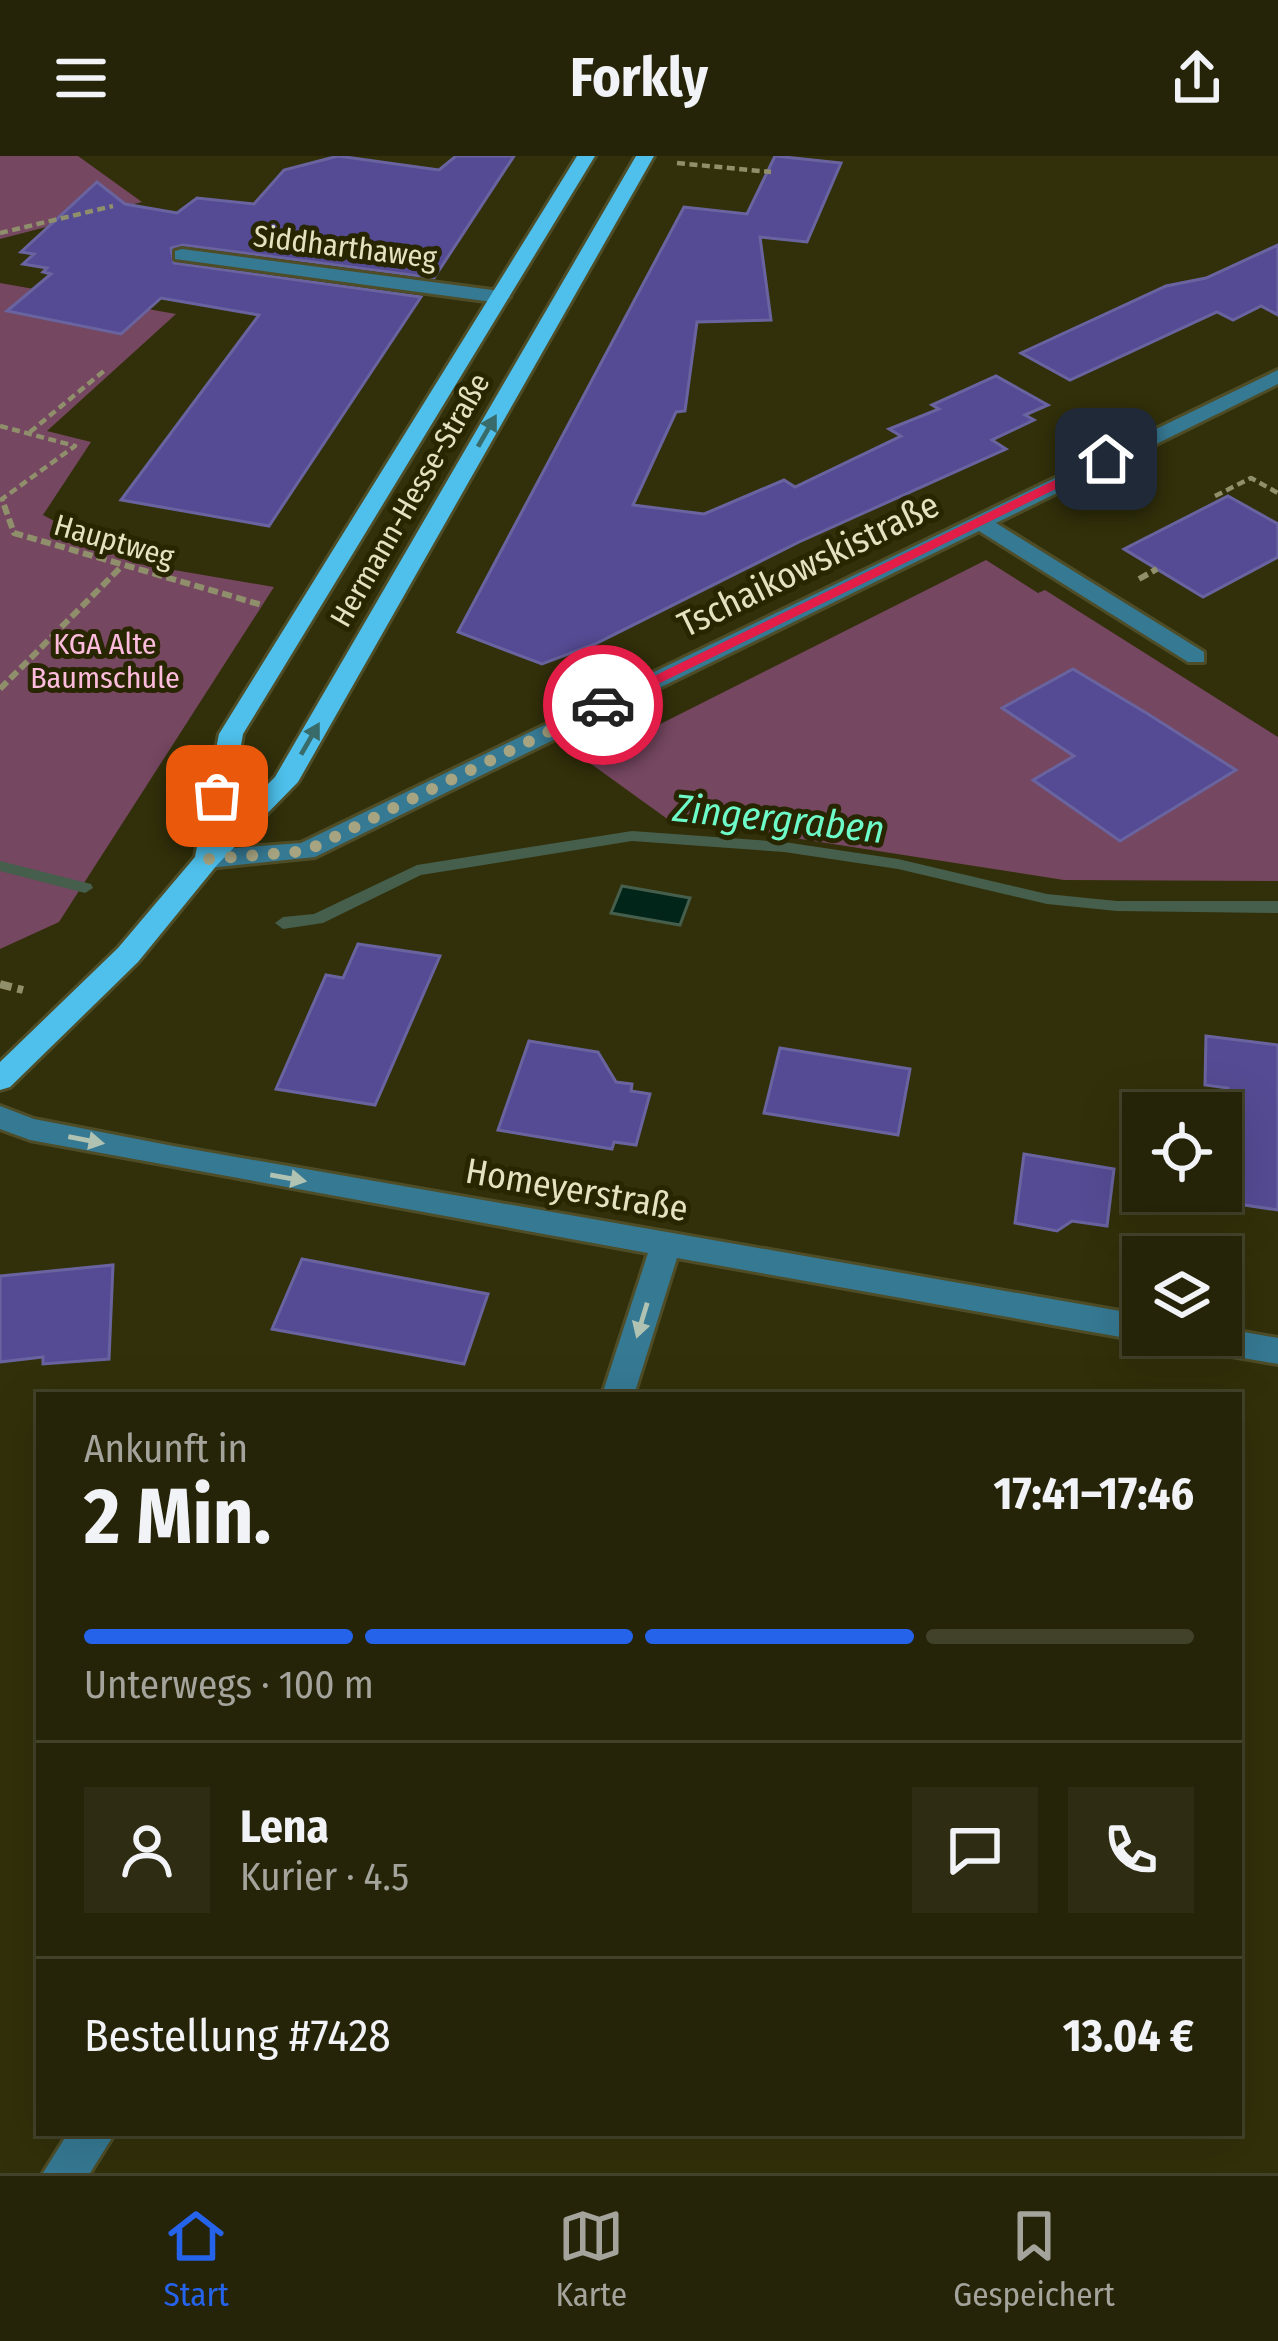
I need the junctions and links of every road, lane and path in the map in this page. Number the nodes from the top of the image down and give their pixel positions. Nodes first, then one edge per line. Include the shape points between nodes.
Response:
1 (586, 156) edge
2 (657, 159) edge
3 (771, 172) dead end
4 (113, 206) dead end
5 (0, 233) edge
6 (182, 255) dead end
7 (500, 297) junction
8 (105, 370) dead end
9 (1278, 376) edge
10 (0, 427) edge
11 (29, 433) junction
12 (1278, 493) edge
13 (1215, 496) dead end
14 (1, 500) edge
15 (978, 521) junction
16 (122, 566) junction
17 (262, 605) dead end
18 (1196, 657) dead end
19 (0, 689) edge
20 (208, 859) junction
21 (0, 984) edge
22 (22, 990) dead end
23 (0, 1079) edge
24 (0, 1117) edge
25 (666, 1244) junction
26 (1122, 1324) edge
27 (1242, 1345) edge
28 (1278, 1351) edge
29 (619, 1392) edge
30 (92, 2136) edge
31 (64, 2173) edge

1 - 7 main road, Hermann-Hesse-Straße
2 - 3 path
20 -> 2 main road, Hermann-Hesse-Straße via 285,782
4 - 5 path
6 - 7 street, Siddharthaweg
7 - 20 main road, Hermann-Hesse-Straße via 231,734
8 - 11 path
9 - 15 street, Tschaikowskistraße
10 - 11 path, Hauptweg
11 - 14 path, Hauptweg via 75,446
12 - 13 path via 1250,478
14 - 16 path, Hauptweg via 14,533
15 - 18 street, Tschaikowskistraße
15 - 20 street, Tschaikowskistraße via 306,851
16 - 17 path, Hauptweg
16 - 19 path
20 - 23 main road, Hermann-Hesse-Straße via 128,955
21 - 22 path
24 -> 25 street, Homeyerstraße via 173,1157
25 - 26 street, Homeyerstraße
25 -> 29 street
27 - 28 street
30 - 31 street

